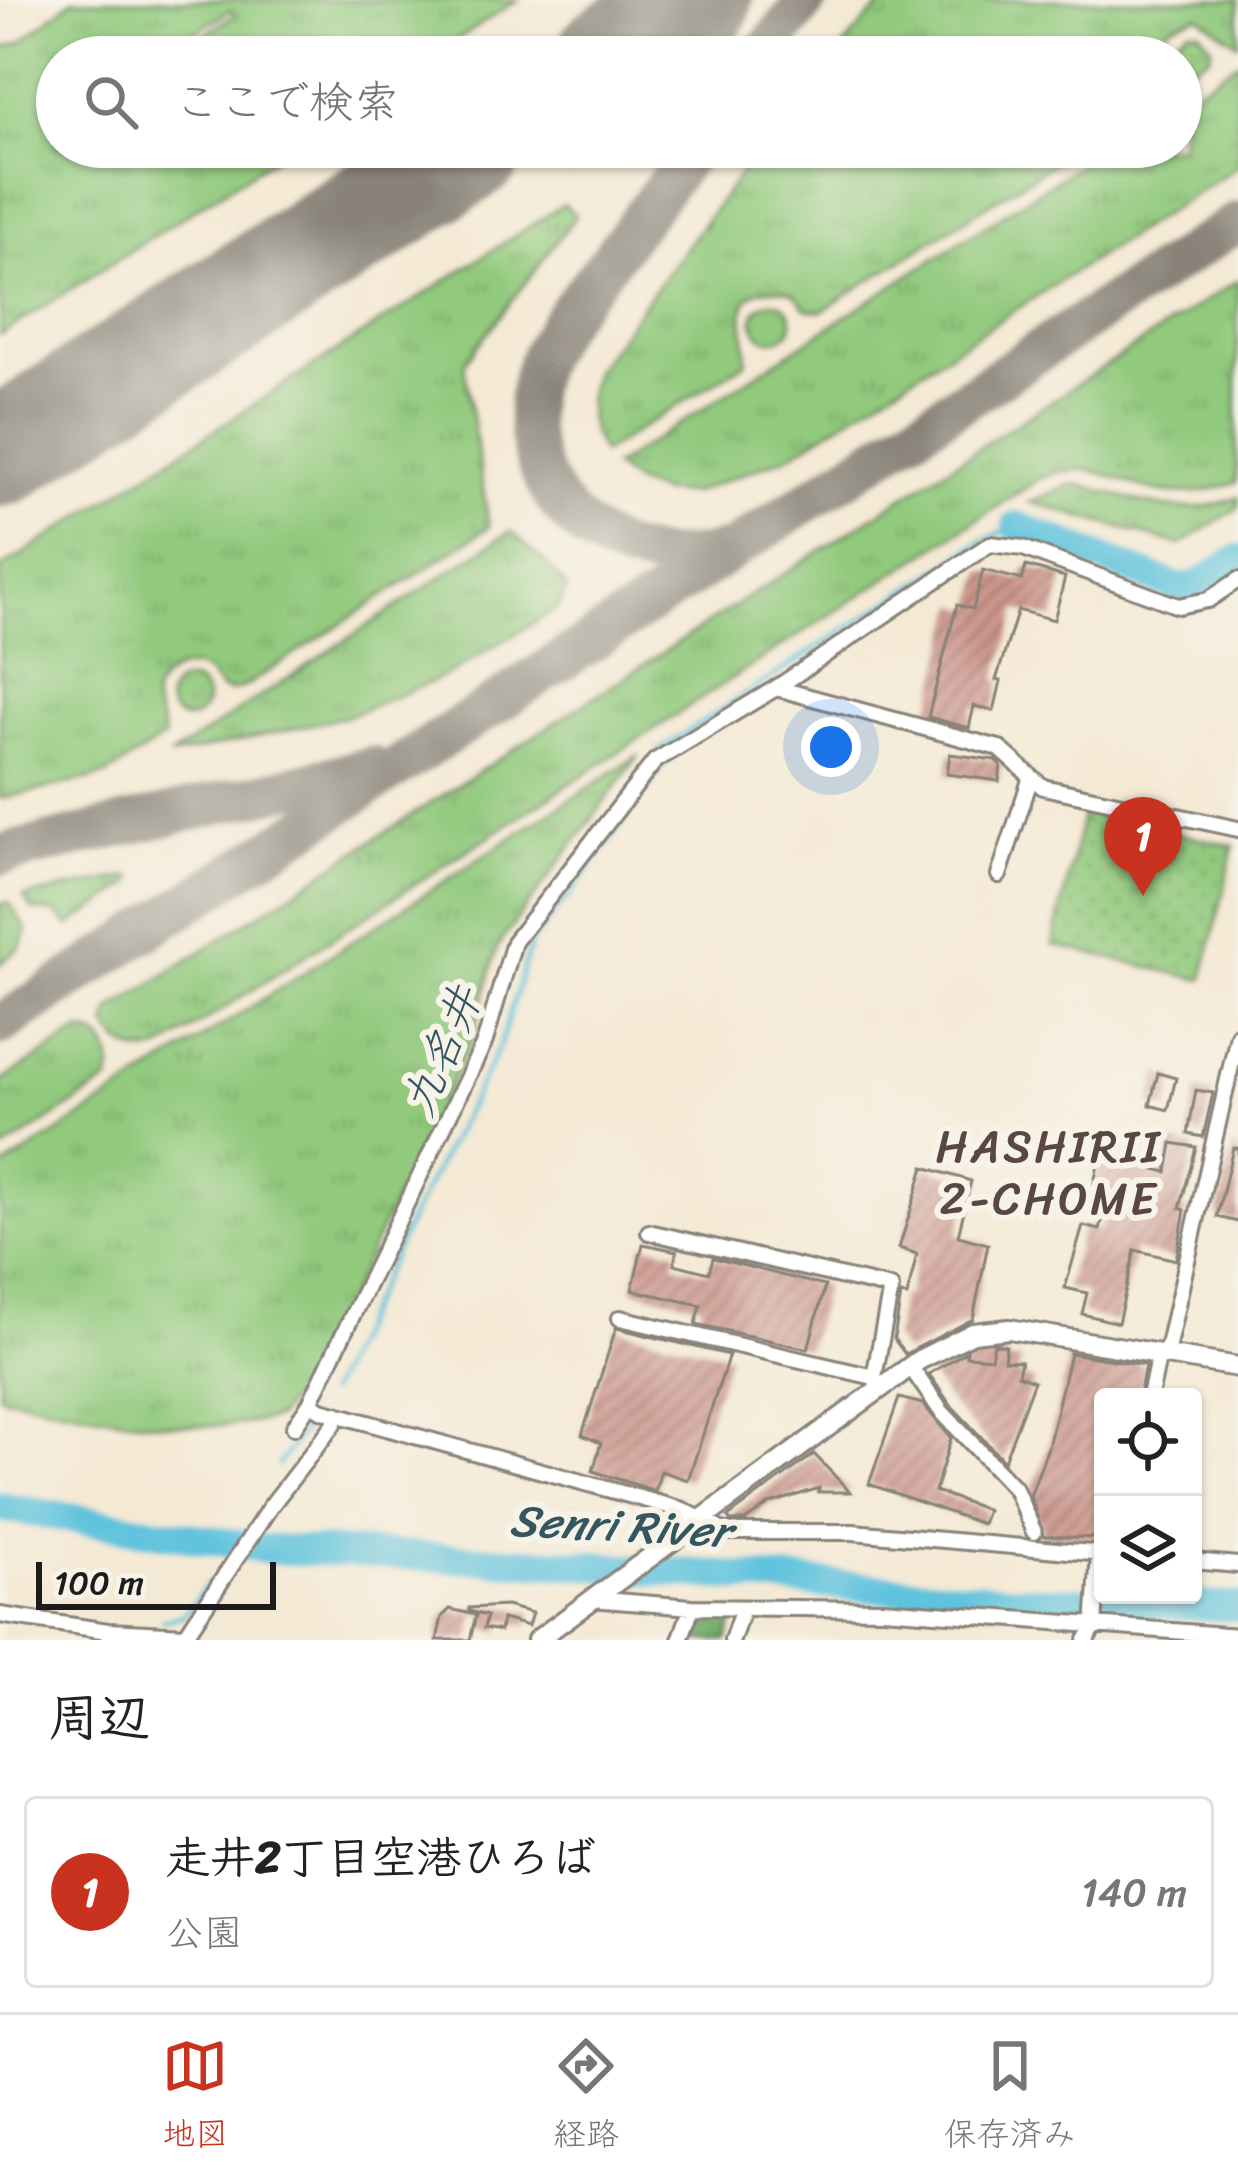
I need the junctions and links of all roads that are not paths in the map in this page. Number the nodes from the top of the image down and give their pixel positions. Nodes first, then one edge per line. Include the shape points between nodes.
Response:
1 (1238, 580) edge
2 (776, 688) junction
3 (1031, 777) junction
4 (1238, 829) edge
5 (999, 875) dead end
6 (1238, 1035) edge
7 (1232, 1088) edge
8 (649, 1232) dead end
9 (620, 1318) dead end
10 (1163, 1354) junction
11 (910, 1366) junction
12 (1238, 1367) edge
13 (877, 1383) junction
14 (1153, 1388) edge
15 (310, 1403) junction
16 (338, 1414) junction
17 (294, 1427) dead end
18 (698, 1520) junction
19 (1034, 1532) dead end
20 (1094, 1553) edge
21 (1202, 1562) edge
22 (1238, 1564) edge
23 (596, 1595) junction
24 (692, 1607) junction
25 (743, 1608) junction
26 (0, 1615) edge
27 (1090, 1633) edge
28 (1238, 1636) edge
29 (1192, 1637) edge
30 (537, 1640) edge
31 (680, 1640) edge
32 (732, 1640) edge

1 - 2 street via 1208,600 1178,606 1023,548 990,544
2 - 3 street via 999,748
2 - 15 street via 655,761 514,942 485,1041
3 - 4 street via 1043,787
3 - 5 street
6 - 7 street
7 - 10 street
8 - 13 street via 891,1288
9 - 13 street
10 - 11 street via 1009,1328 956,1340
10 - 12 street
10 - 14 street
11 - 13 street
11 - 19 street via 1015,1489
13 - 18 street
15 - 16 street
15 - 17 street
16 - 18 street
16 - 26 street via 186,1636
18 - 20 street via 725,1532 853,1532
18 - 23 street
21 - 22 street
23 - 24 street
23 - 30 street
24 - 25 street
24 - 31 street
25 - 27 street via 883,1609
25 - 32 street
27 - 29 street
28 - 29 street

